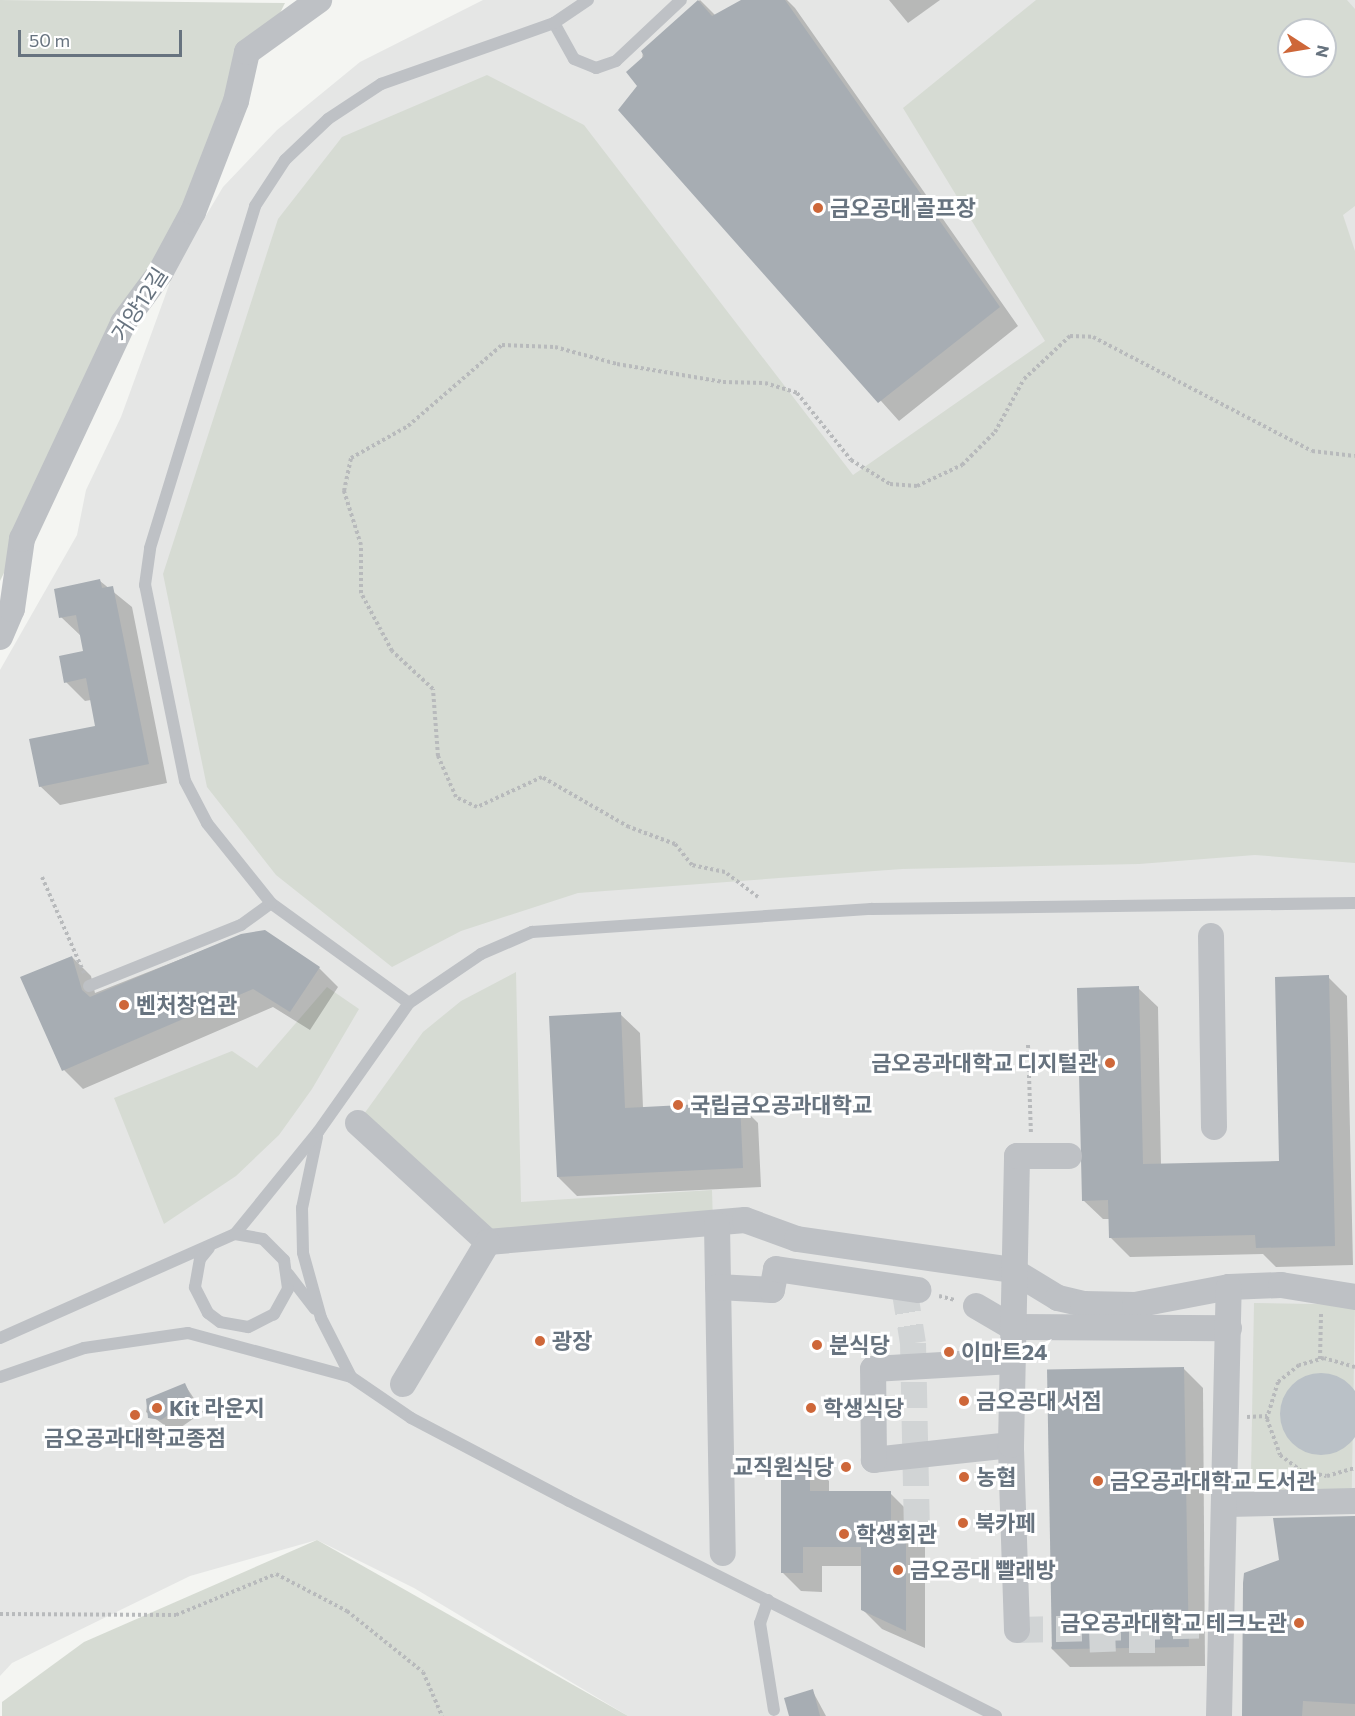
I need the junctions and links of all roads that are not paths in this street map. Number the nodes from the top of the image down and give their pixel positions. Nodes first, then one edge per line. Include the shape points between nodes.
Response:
1 (319, 0) edge
2 (588, 0) edge
3 (681, 0) edge
4 (554, 23) junction
5 (0, 637) edge
6 (270, 903) junction
7 (1355, 903) edge
8 (1211, 936) dead end
9 (90, 986) road end
10 (409, 1003) junction
11 (358, 1124) dead end
12 (1214, 1127) dead end
13 (318, 1132) junction
14 (1069, 1155) dead end
15 (717, 1225) junction
16 (235, 1234) junction
17 (488, 1242) junction
18 (209, 1248) junction
19 (884, 1253) junction
20 (1012, 1270) junction
21 (288, 1274) junction
22 (884, 1285) junction
23 (718, 1287) junction
24 (1230, 1287) junction
25 (918, 1290) road end
26 (1355, 1297) edge
27 (976, 1306) road end
28 (321, 1318) junction
29 (233, 1327) junction
30 (1012, 1327) junction
31 (1229, 1328) junction
32 (188, 1333) junction
33 (0, 1338) edge
34 (1012, 1361) junction
35 (0, 1377) edge
36 (351, 1377) junction
37 (403, 1384) dead end
38 (1011, 1445) junction
39 (1355, 1501) edge
40 (1228, 1504) junction
41 (723, 1552) dead end
42 (768, 1600) junction
43 (1017, 1630) dead end
44 (774, 1710) dead end
45 (996, 1716) edge
46 (1219, 1716) edge

1 - 5 street, 거양12길 via 247,52 236,101 193,212 160,273 123,323 22,538 12,609
2 - 4 lane
3 - 4 lane via 616,62 596,68 574,59
4 - 6 lane via 381,84 328,119 285,160 255,206 150,548 145,585 184,781 226,851
6 - 9 lane via 241,926
6 - 10 lane
7 - 10 lane via 871,909 532,932 481,954
8 - 12 street
10 - 13 lane
11 - 17 street
13 - 16 lane
13 - 28 lane via 302,1208 303,1253
14 - 20 street via 1017,1156
15 - 17 street
15 - 19 street via 745,1220 797,1239
15 - 23 street
16 - 18 lane
16 - 21 lane via 263,1239 275,1248
17 - 37 street
18 - 29 lane via 200,1259 195,1287 208,1313
18 - 33 lane
19 - 20 street
19 - 22 street
20 - 24 street via 1058,1298 1083,1304 1135,1305
20 - 30 street
21 - 28 lane
21 - 29 lane via 288,1288 274,1314 262,1323
22 - 23 street via 819,1279 776,1269 772,1290
22 - 25 street
23 - 41 street
24 - 26 street via 1281,1285
24 - 31 street
27 - 30 street
28 - 36 lane
29 - 32 lane
30 - 31 street
30 - 34 street
31 - 40 street
32 - 35 lane via 84,1348
32 - 36 lane
34 - 38 street
34 - 38 street via 873,1369 874,1460
36 - 42 lane via 411,1418
38 - 43 street
39 - 40 street
40 - 46 street
42 - 44 lane via 760,1623
42 - 45 lane

